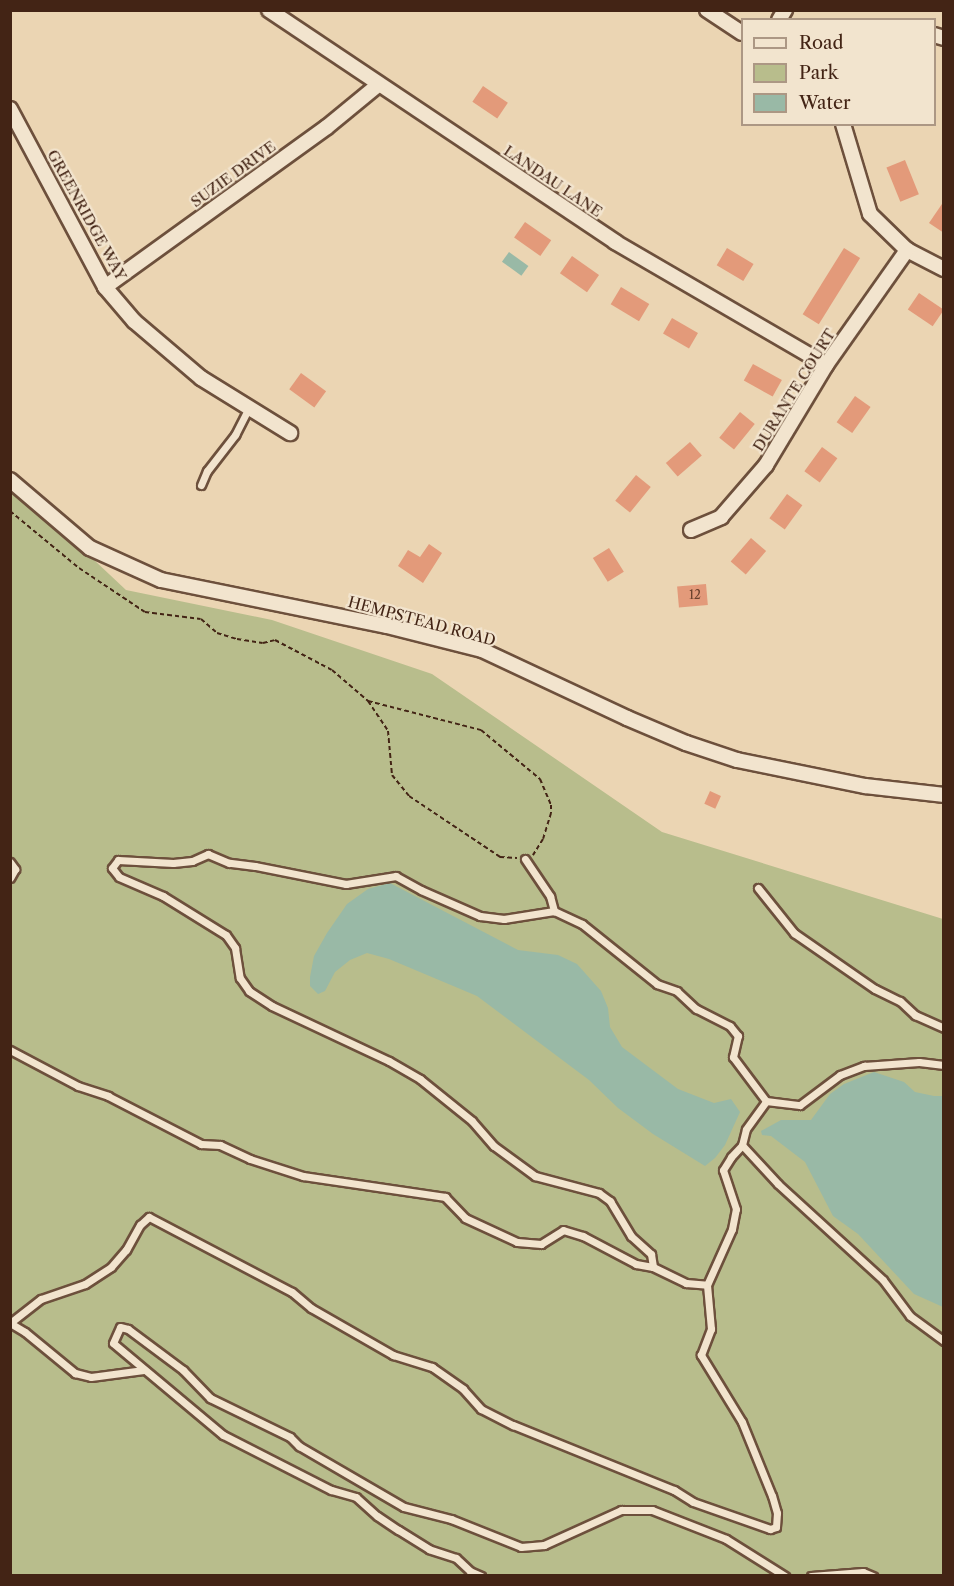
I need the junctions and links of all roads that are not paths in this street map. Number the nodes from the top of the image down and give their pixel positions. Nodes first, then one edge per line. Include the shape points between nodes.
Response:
1 (269, 10) edge
2 (707, 10) edge
3 (741, 32) edge
4 (378, 85) junction
5 (10, 109) edge
6 (844, 126) edge
7 (907, 250) junction
8 (944, 269) edge
9 (105, 287) junction
10 (826, 365) junction
11 (249, 408) junction
12 (290, 433) dead end
13 (10, 480) edge
14 (201, 485) dead end
15 (691, 530) dead end
16 (944, 795) edge
17 (525, 859) road end
18 (10, 862) edge
19 (10, 878) edge
20 (758, 888) dead end
21 (554, 911) junction
22 (944, 1028) edge
23 (10, 1050) edge
24 (944, 1065) edge
25 (766, 1101) junction
26 (742, 1145) junction
27 (653, 1268) junction
28 (707, 1285) junction
29 (10, 1323) edge
30 (944, 1341) edge
31 (144, 1370) junction
32 (481, 1575) edge
33 (785, 1575) edge
34 (811, 1575) edge
35 (873, 1575) edge

1 - 4 street, LANDAU LANE
2 - 3 street
4 - 9 street, SUZIE DRIVE via 327,127
4 - 10 street, LANDAU LANE via 615,242
5 - 9 street, GREENRIDGE WAY
6 - 7 street via 870,214
7 - 8 street
7 - 10 street, DURANTE COURT
9 - 11 street, GREENRIDGE WAY via 134,321 201,378
10 - 15 street, DURANTE COURT via 766,465 721,517
11 - 12 street, GREENRIDGE WAY
11 - 14 lane
13 - 16 street, HEMPSTEAD ROAD via 90,548 161,580 387,626 482,651 637,723 737,760 865,786
17 - 21 lane via 550,896
18 - 19 lane via 15,869
20 - 22 lane via 794,933 875,989
21 - 25 lane via 582,924 657,984 677,991 696,1009 730,1026 738,1036 733,1057
21 - 27 lane via 504,919 480,916 396,876 346,884 229,863 208,854 173,863 118,860 112,868 119,877 163,896 226,934 235,948 240,978 249,991 420,1079 472,1121 494,1146 535,1176 585,1187 610,1201 631,1236 651,1254
23 - 27 lane via 201,1144 220,1145 303,1176 445,1197 465,1218 518,1242 541,1245 563,1230
24 - 25 lane via 919,1062 864,1066 840,1076 801,1105
25 - 26 lane via 746,1129
26 - 28 lane via 723,1170 736,1209 729,1238
26 - 30 lane via 778,1184 883,1280 910,1316
27 - 28 lane via 686,1283
28 - 29 lane via 711,1329 701,1355 742,1422 772,1496 777,1513 776,1527 770,1529 693,1502 674,1490 481,1409 463,1389 432,1367 393,1355 311,1308 292,1292 149,1217 111,1267 85,1284 41,1299
29 - 31 lane via 75,1373 91,1377
31 - 32 lane via 223,1435 331,1490 356,1497 398,1530 429,1549 456,1558
31 - 33 lane via 114,1342 120,1327 183,1370 210,1398 290,1437 380,1494 404,1507 451,1519 521,1547 544,1545 621,1510 652,1510 726,1539
34 - 35 lane

